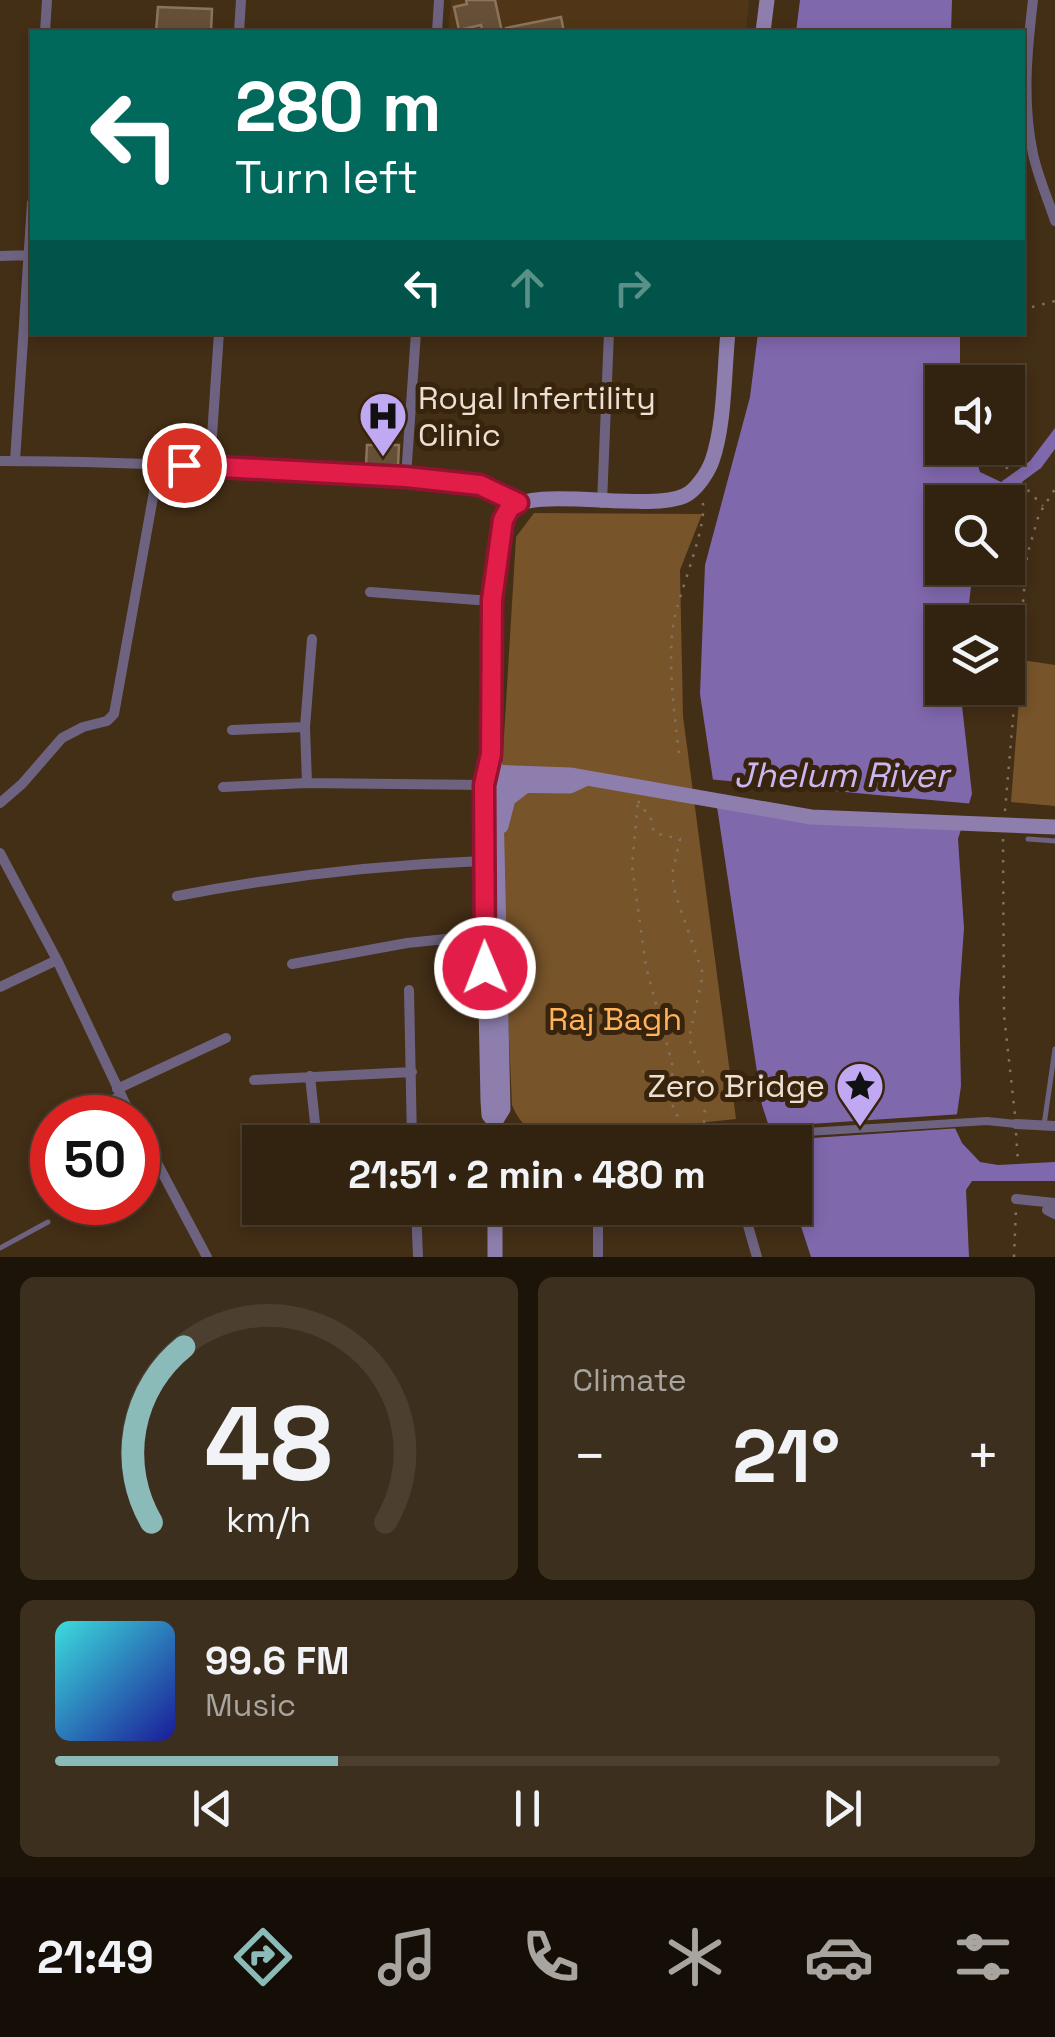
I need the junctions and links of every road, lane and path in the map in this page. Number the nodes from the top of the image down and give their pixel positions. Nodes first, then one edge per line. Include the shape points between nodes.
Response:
1 (47, 0) edge
2 (241, 0) edge
3 (439, 0) edge
4 (767, 0) edge
5 (1033, 0) edge
6 (45, 30) edge
7 (239, 30) edge
8 (437, 30) edge
9 (764, 30) edge
10 (1026, 122) edge
11 (1055, 221) edge
12 (30, 255) edge
13 (0, 256) edge
14 (1055, 301) edge
15 (1032, 307) dead end
16 (219, 335) edge
17 (416, 335) edge
18 (609, 335) edge
19 (728, 335) edge
20 (0, 460) edge
21 (15, 461) junction
22 (158, 464) junction
23 (210, 466) junction
24 (1006, 467) dead end
25 (406, 477) junction
26 (696, 486) junction
27 (1055, 490) edge
28 (518, 503) junction
29 (602, 503) junction
30 (1044, 506) junction
31 (370, 592) dead end
32 (492, 600) junction
33 (312, 640) dead end
34 (305, 727) junction
35 (232, 730) dead end
36 (678, 752) dead end
37 (489, 779) junction
38 (591, 780) junction
39 (307, 783) junction
40 (526, 786) junction
41 (223, 787) dead end
42 (0, 803) edge
43 (1055, 826) edge
44 (1028, 839) dead end
45 (1055, 841) edge
46 (0, 853) edge
47 (483, 862) junction
48 (4, 869) edge
49 (496, 895) junction
50 (177, 896) dead end
51 (484, 935) junction
52 (57, 960) junction
53 (292, 964) dead end
54 (0, 987) edge
55 (409, 990) dead end
56 (226, 1038) dead end
57 (1055, 1049) edge
58 (412, 1072) junction
59 (310, 1076) junction
60 (254, 1080) dead end
61 (119, 1092) junction
62 (114, 1095) edge
63 (120, 1095) edge
64 (495, 1122) junction
65 (1016, 1124) junction
66 (315, 1125) edge
67 (412, 1125) edge
68 (495, 1125) edge
69 (1049, 1126) edge
70 (812, 1132) edge
71 (703, 1138) joint
72 (1018, 1162) dead end
73 (160, 1168) edge
74 (1016, 1200) joint
75 (1052, 1209) edge
76 (42, 1225) edge
77 (417, 1225) edge
78 (495, 1225) edge
79 (598, 1225) edge
80 (748, 1225) edge
81 (0, 1248) edge
82 (207, 1257) edge
83 (418, 1257) edge
84 (495, 1257) edge
85 (598, 1257) edge
86 (756, 1257) edge
87 (1014, 1257) edge

1 - 6 street
2 - 7 street
3 - 8 street
4 - 9 main road
5 - 10 street
10 - 11 street
12 - 13 street
12 - 21 street
14 - 15 path
16 - 23 street
17 - 25 street
18 - 29 street
19 - 26 main road via 714,450
20 - 21 street
21 - 22 street
22 - 23 street
22 - 42 street via 114,714 62,738
23 - 25 street
24 - 30 path
25 - 28 street via 480,485
26 - 29 main road via 684,496
26 - 36 path via 706,509 673,624
27 - 30 path
28 - 29 main road
28 - 32 main road via 503,520
30 - 65 path via 1027,556 1002,844 1004,1015
31 - 32 street
32 - 37 main road
33 - 34 street
34 - 35 street
34 - 39 street
37 - 38 main road
37 - 39 street
37 - 40 main road
37 - 47 main road
37 - 49 main road
38 - 40 main road
38 - 43 main road via 811,817
39 - 41 street
40 - 49 main road via 508,799 502,816
44 - 45 lane
46 - 48 street
47 - 50 street via 360,867
47 - 51 main road
48 - 52 street
49 - 64 main road via 503,1109
51 - 53 street
51 - 64 main road via 488,1110
52 - 54 street
52 - 61 street
55 - 58 street
56 - 61 street
57 - 69 lane
58 - 59 street
58 - 67 street
59 - 60 street
59 - 66 street
61 - 62 street
61 - 63 street
64 - 68 street
65 - 69 street
65 - 70 street via 987,1120
65 - 72 path
71 - 71 path via 710,1089 690,1039 703,974 675,894 680,839 654,833 638,801 632,866 646,967 672,1063 672,1110 688,1132
73 - 82 street
74 - 75 street
74 - 87 path
76 - 81 lane
77 - 83 street
78 - 84 main road
79 - 85 street
80 - 86 street

